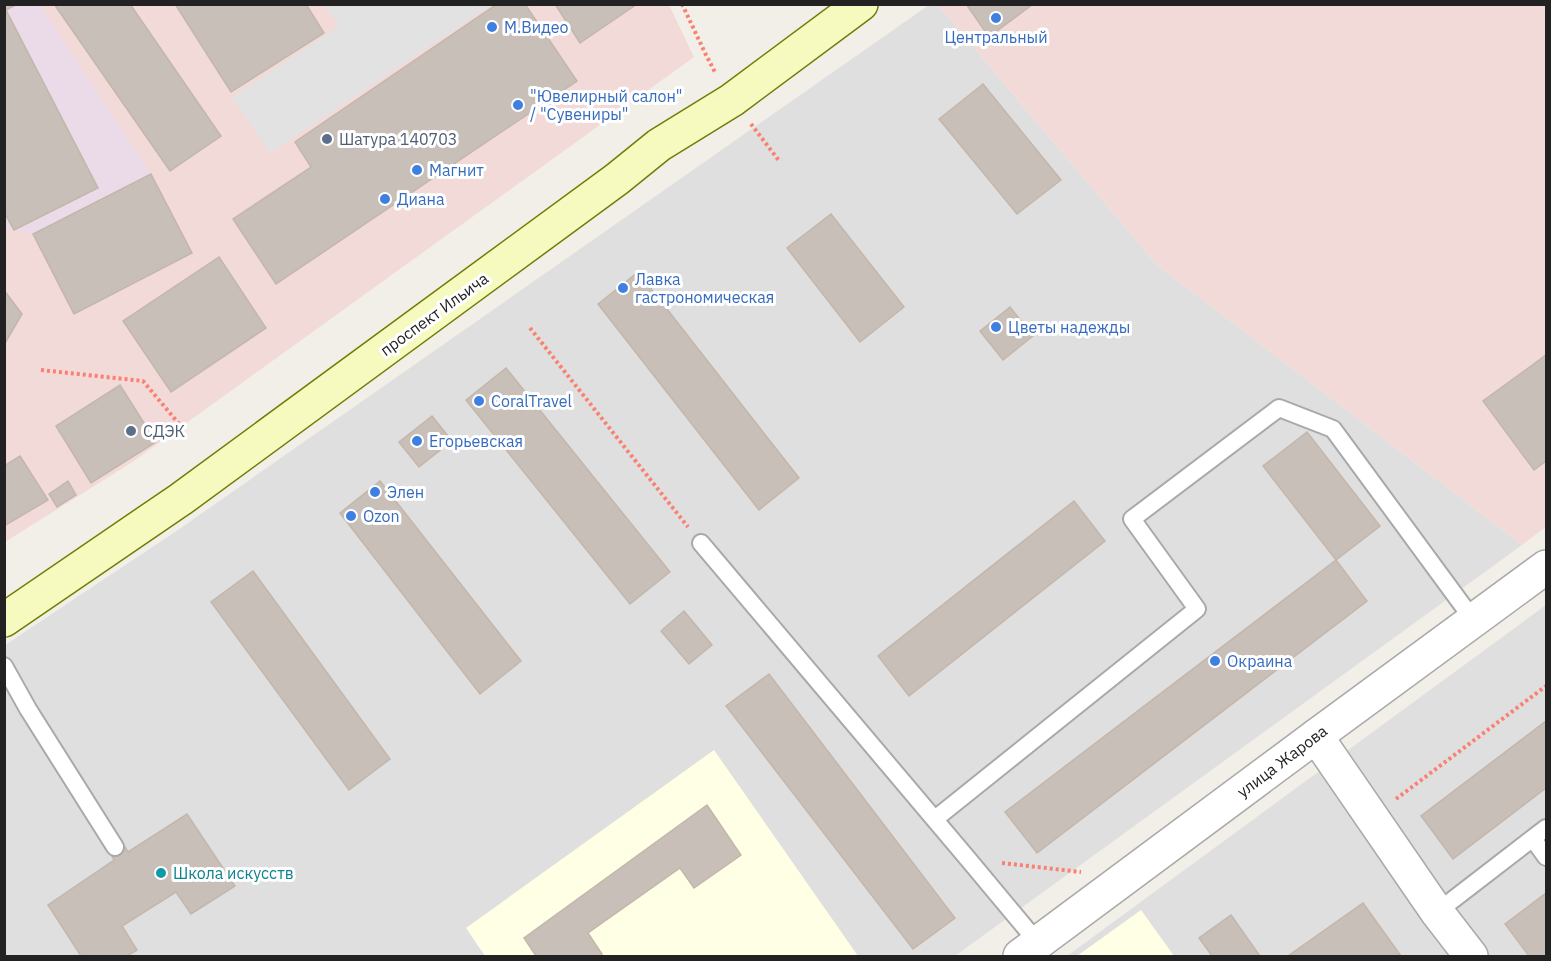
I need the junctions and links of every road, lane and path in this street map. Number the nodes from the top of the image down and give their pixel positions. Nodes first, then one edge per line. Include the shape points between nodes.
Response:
1 (682, 4) edge
2 (861, 4) edge
3 (706, 55) dead end
4 (531, 328) dead end
5 (41, 370) dead end
6 (185, 431) dead end
7 (701, 543) joint
8 (1546, 567) edge
9 (4, 620) edge
10 (1476, 624) junction
11 (4, 666) edge
12 (1546, 686) edge
13 (1316, 736) junction
14 (1373, 817) junction
15 (935, 819) junction
16 (1546, 828) edge
17 (1533, 838) junction
18 (115, 848) dead end
19 (1546, 856) edge
20 (969, 859) junction
21 (1085, 873) dead end
22 (1437, 912) junction
23 (1029, 950) edge
24 (1471, 957) edge

1 - 3 path
2 - 9 street, проспект Ильича via 732,100 659,145 181,499
4 - 7 path
5 - 6 path via 143,381
7 - 15 lane
8 - 10 street, улица Жарова
10 - 13 street, улица Жарова
10 - 15 lane via 1332,429 1279,408 1132,519 1197,609
11 - 18 lane
12 - 14 path
13 - 14 street
13 - 23 street, улица Жарова
14 - 22 street
15 - 20 lane
16 - 17 lane
17 - 19 lane
17 - 22 lane
20 - 21 path
20 - 23 lane
22 - 24 street

